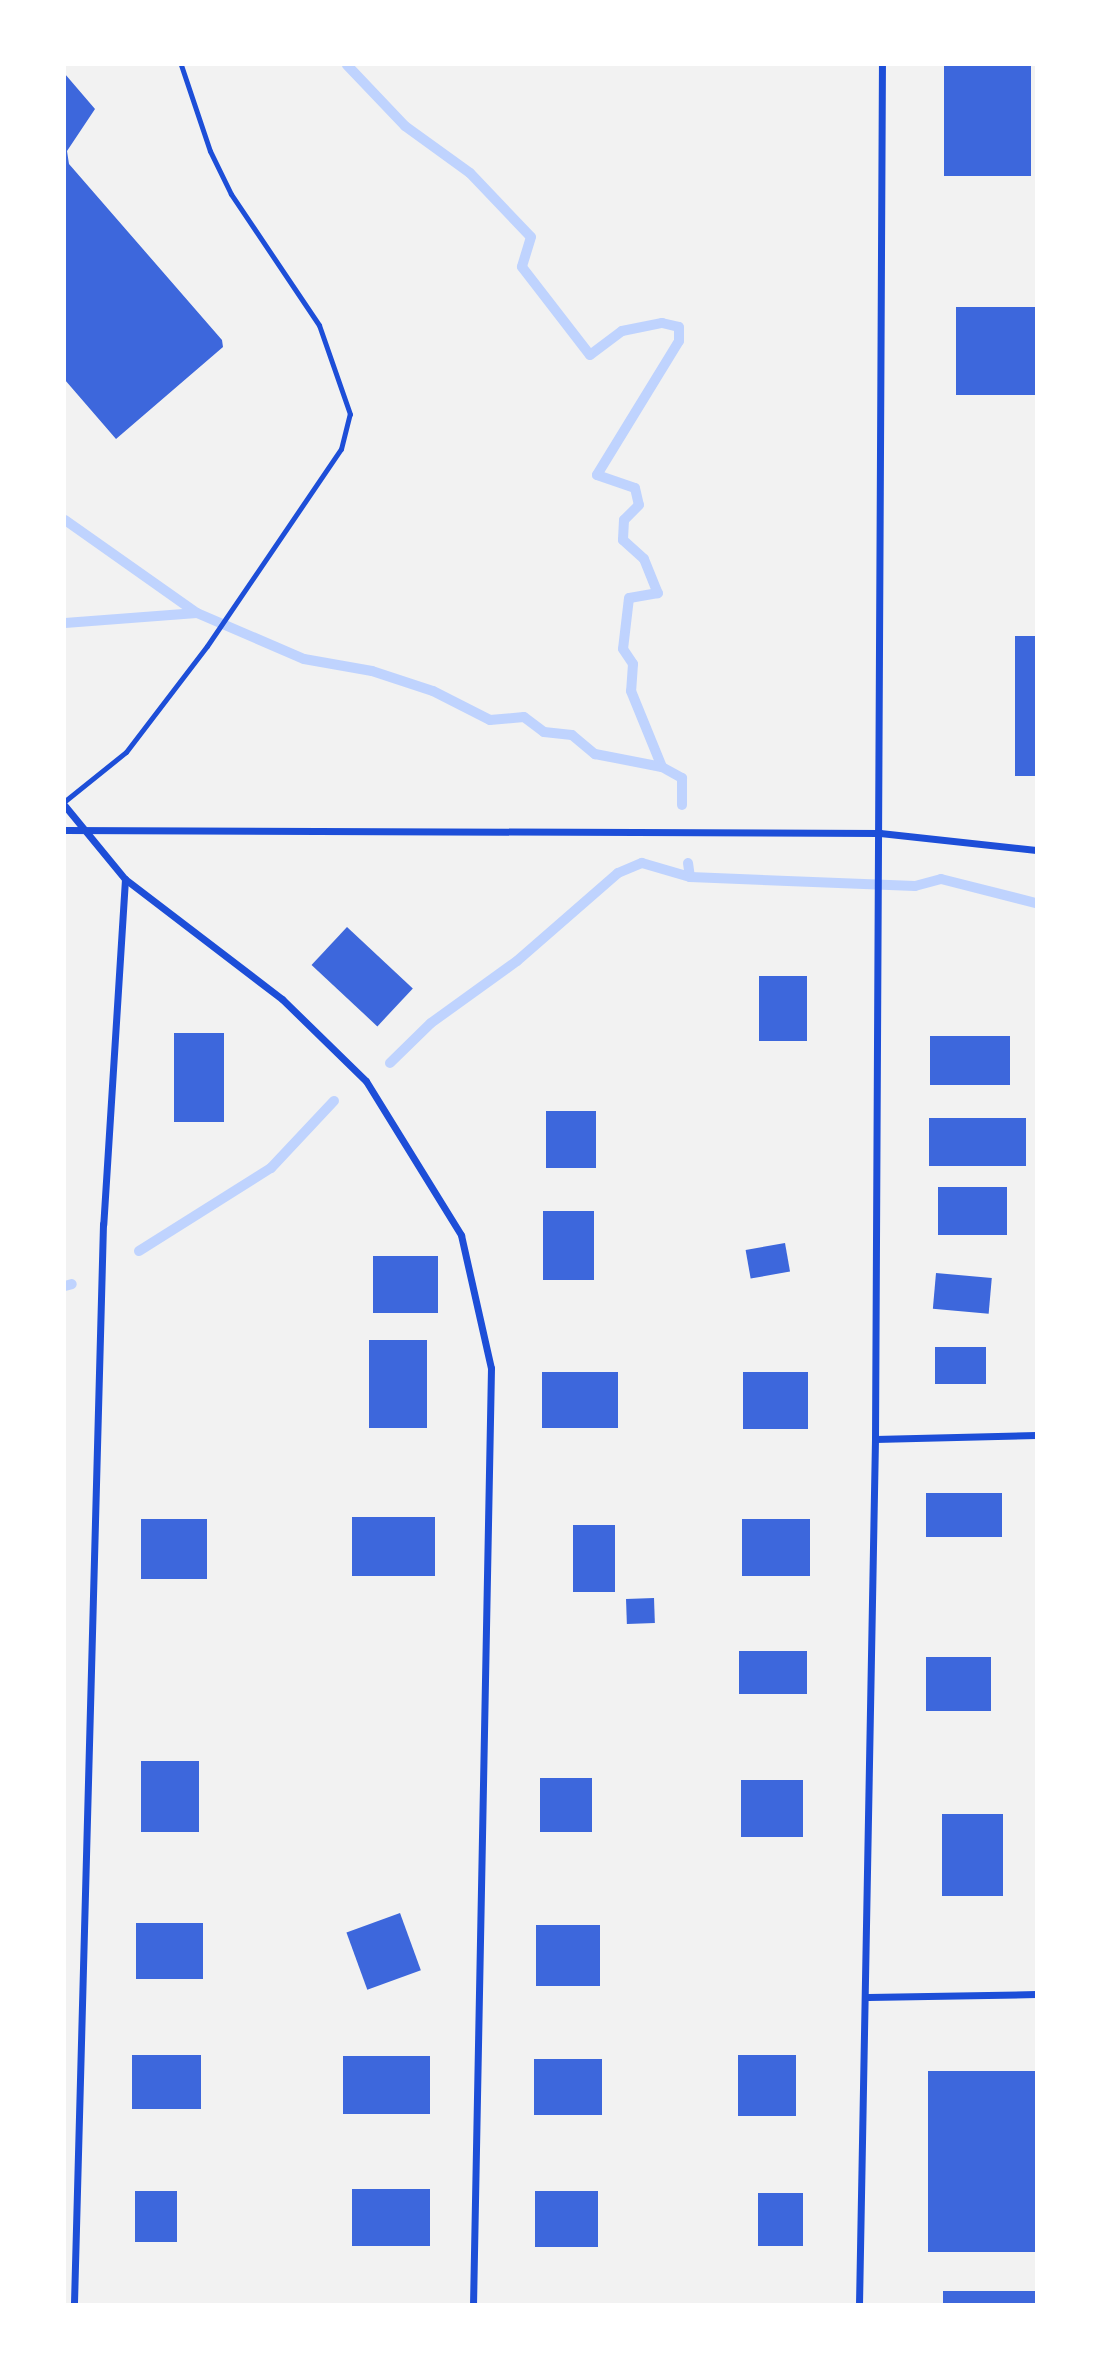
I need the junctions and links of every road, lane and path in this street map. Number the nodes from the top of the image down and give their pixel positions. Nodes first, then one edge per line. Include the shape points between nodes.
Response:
1 (181, 65) edge
2 (882, 65) edge
3 (65, 801) edge
4 (65, 806) edge
5 (65, 830) edge
6 (80, 830) junction
7 (880, 833) junction
8 (1036, 850) edge
9 (125, 879) junction
10 (1036, 1435) edge
11 (876, 1439) junction
12 (1036, 1994) edge
13 (867, 1997) junction
14 (74, 2304) edge
15 (473, 2304) edge
16 (859, 2304) edge

1 - 3 lane via 210,151 231,194 319,325 351,414 341,449 207,646 125,752
2 - 7 street
4 - 6 street
5 - 6 street
6 - 7 street
6 - 9 street
7 - 8 street
7 - 11 street
9 - 14 street via 103,1224
9 - 15 street via 282,999 366,1081 461,1235 491,1368
10 - 11 street
11 - 13 street
12 - 13 street
13 - 16 street

